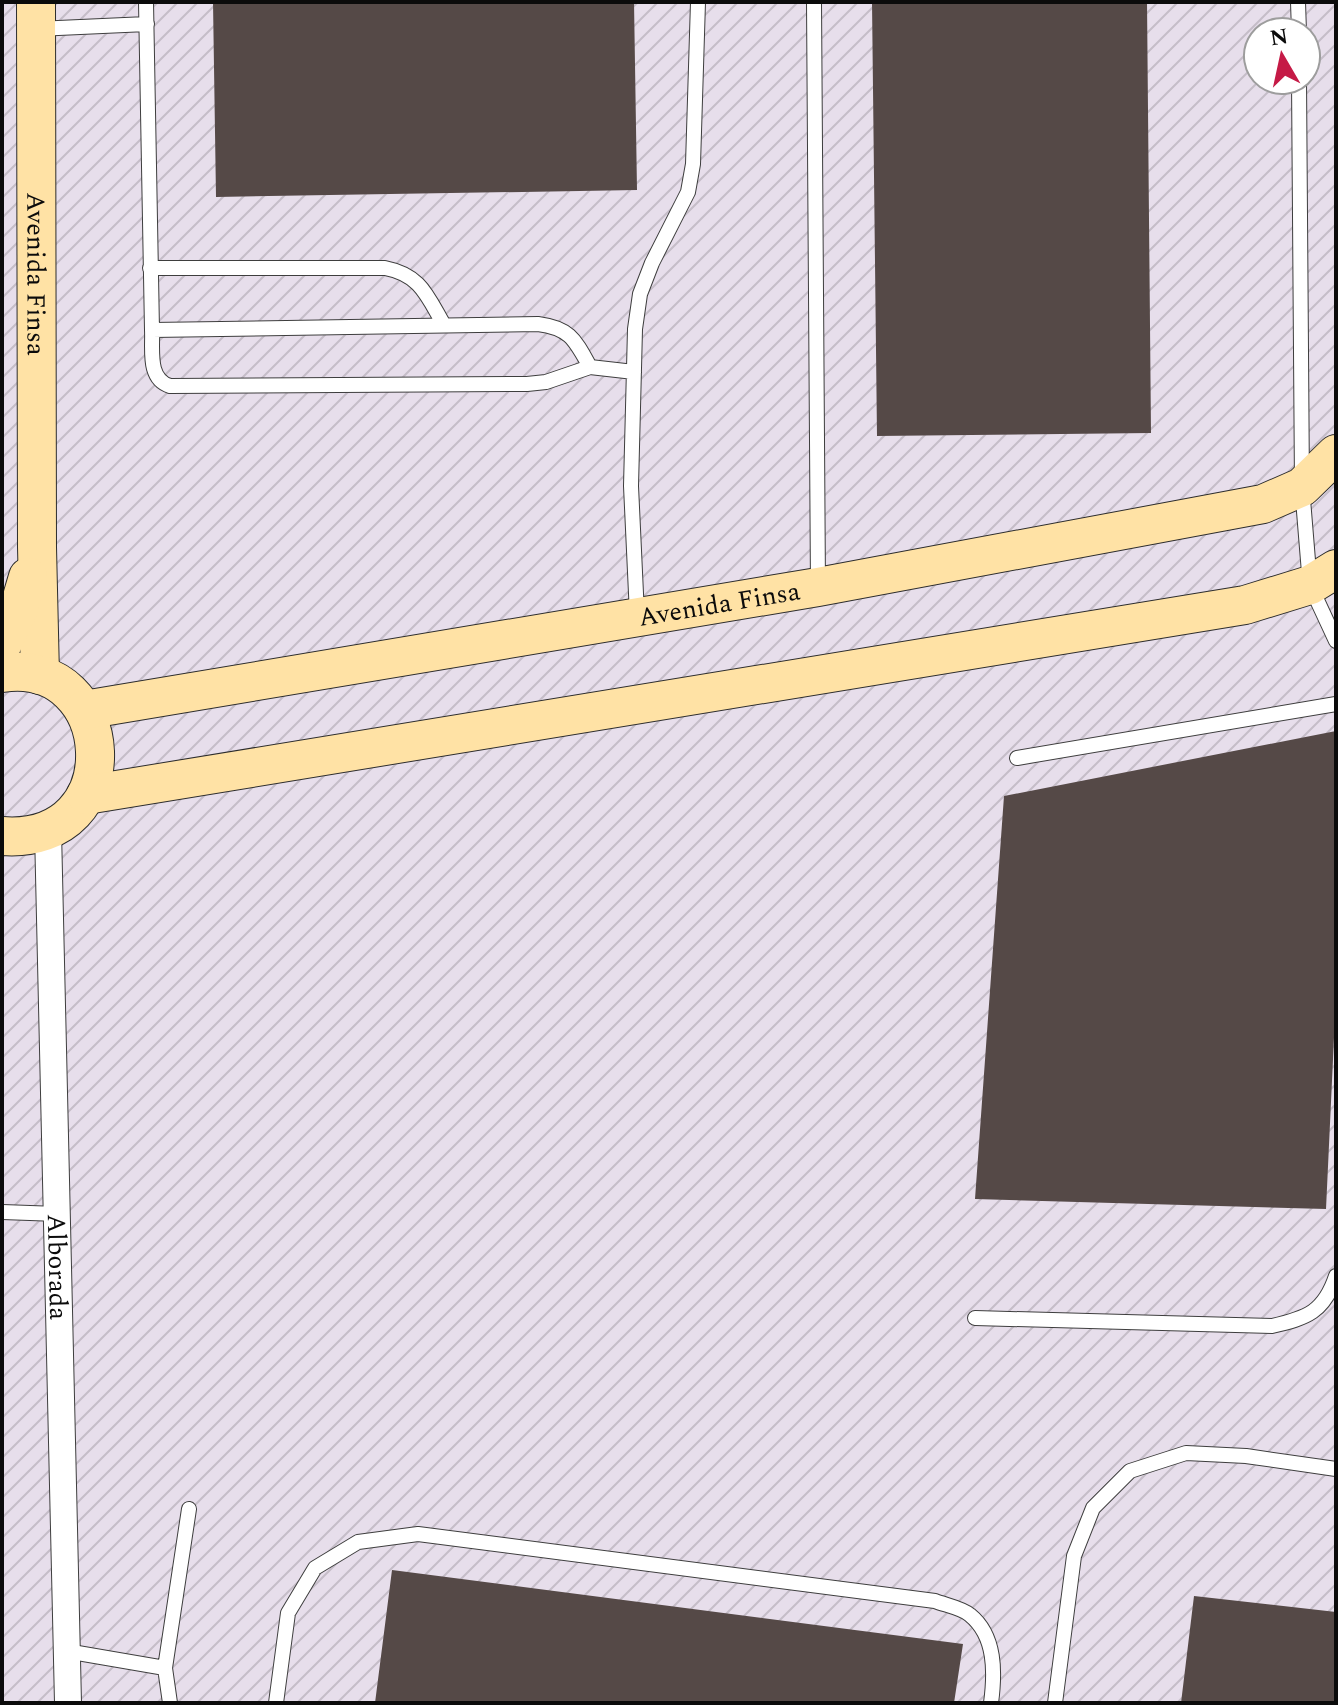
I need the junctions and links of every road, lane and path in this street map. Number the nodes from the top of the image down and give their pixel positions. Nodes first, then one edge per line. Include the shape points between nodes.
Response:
1 (146, 2) edge
2 (698, 2) edge
3 (814, 2) edge
4 (36, 15) edge
5 (147, 24) junction
6 (1299, 96) edge
7 (150, 268) junction
8 (444, 325) junction
9 (152, 330) junction
10 (590, 367) junction
11 (634, 372) junction
12 (1336, 454) edge
13 (1302, 487) junction
14 (37, 547) junction
15 (1323, 577) edge
16 (818, 587) junction
17 (637, 616) junction
18 (1336, 641) edge
19 (2, 645) edge
20 (2, 673) edge
21 (40, 675) junction
22 (1336, 704) edge
23 (84, 710) junction
24 (1017, 758) dead end
25 (86, 795) junction
26 (48, 831) junction
27 (2, 836) edge
28 (2, 1212) edge
29 (58, 1214) junction
30 (1336, 1276) edge
31 (975, 1318) dead end
32 (1336, 1469) edge
33 (189, 1509) dead end
34 (66, 1651) junction
35 (165, 1668) junction
36 (68, 1703) edge
37 (170, 1703) edge
38 (276, 1703) edge
39 (991, 1703) edge
40 (1055, 1703) edge

1 - 5 lane
2 - 11 lane via 693,164 688,192 640,294
3 - 16 lane
4 - 5 lane
4 - 14 street, Avenida Finsa
5 - 7 lane
6 - 13 lane
7 - 8 lane via 403,271 415,279
7 - 9 lane
8 - 9 lane
8 - 10 lane via 555,326 576,341
9 - 10 lane via 156,377 170,386 527,384
10 - 11 lane
11 - 17 lane via 631,486
12 - 13 street, Avenida Finsa
13 - 15 lane
13 - 16 street, Avenida Finsa via 1263,504
14 - 19 street, Avenida Finsa
14 - 21 street, Avenida Finsa
15 - 18 lane
15 - 25 street via 1245,605
16 - 17 street, Avenida Finsa
17 - 23 street, Avenida Finsa
20 - 21 street
21 - 23 street via 65,689
22 - 24 lane
23 - 25 street via 96,739 96,770
25 - 26 street via 70,816
26 - 27 street
26 - 29 street, Alborada
28 - 29 lane
29 - 34 street, Alborada
30 - 31 lane via 1329,1298 1304,1319 1272,1326
32 - 40 lane via 1186,1453 1130,1471 1093,1508 1074,1556
33 - 35 lane
34 - 35 lane
34 - 36 street, Alborada
35 - 37 lane
38 - 39 lane via 288,1613 315,1568 358,1542 418,1534 935,1601 970,1614 990,1643

